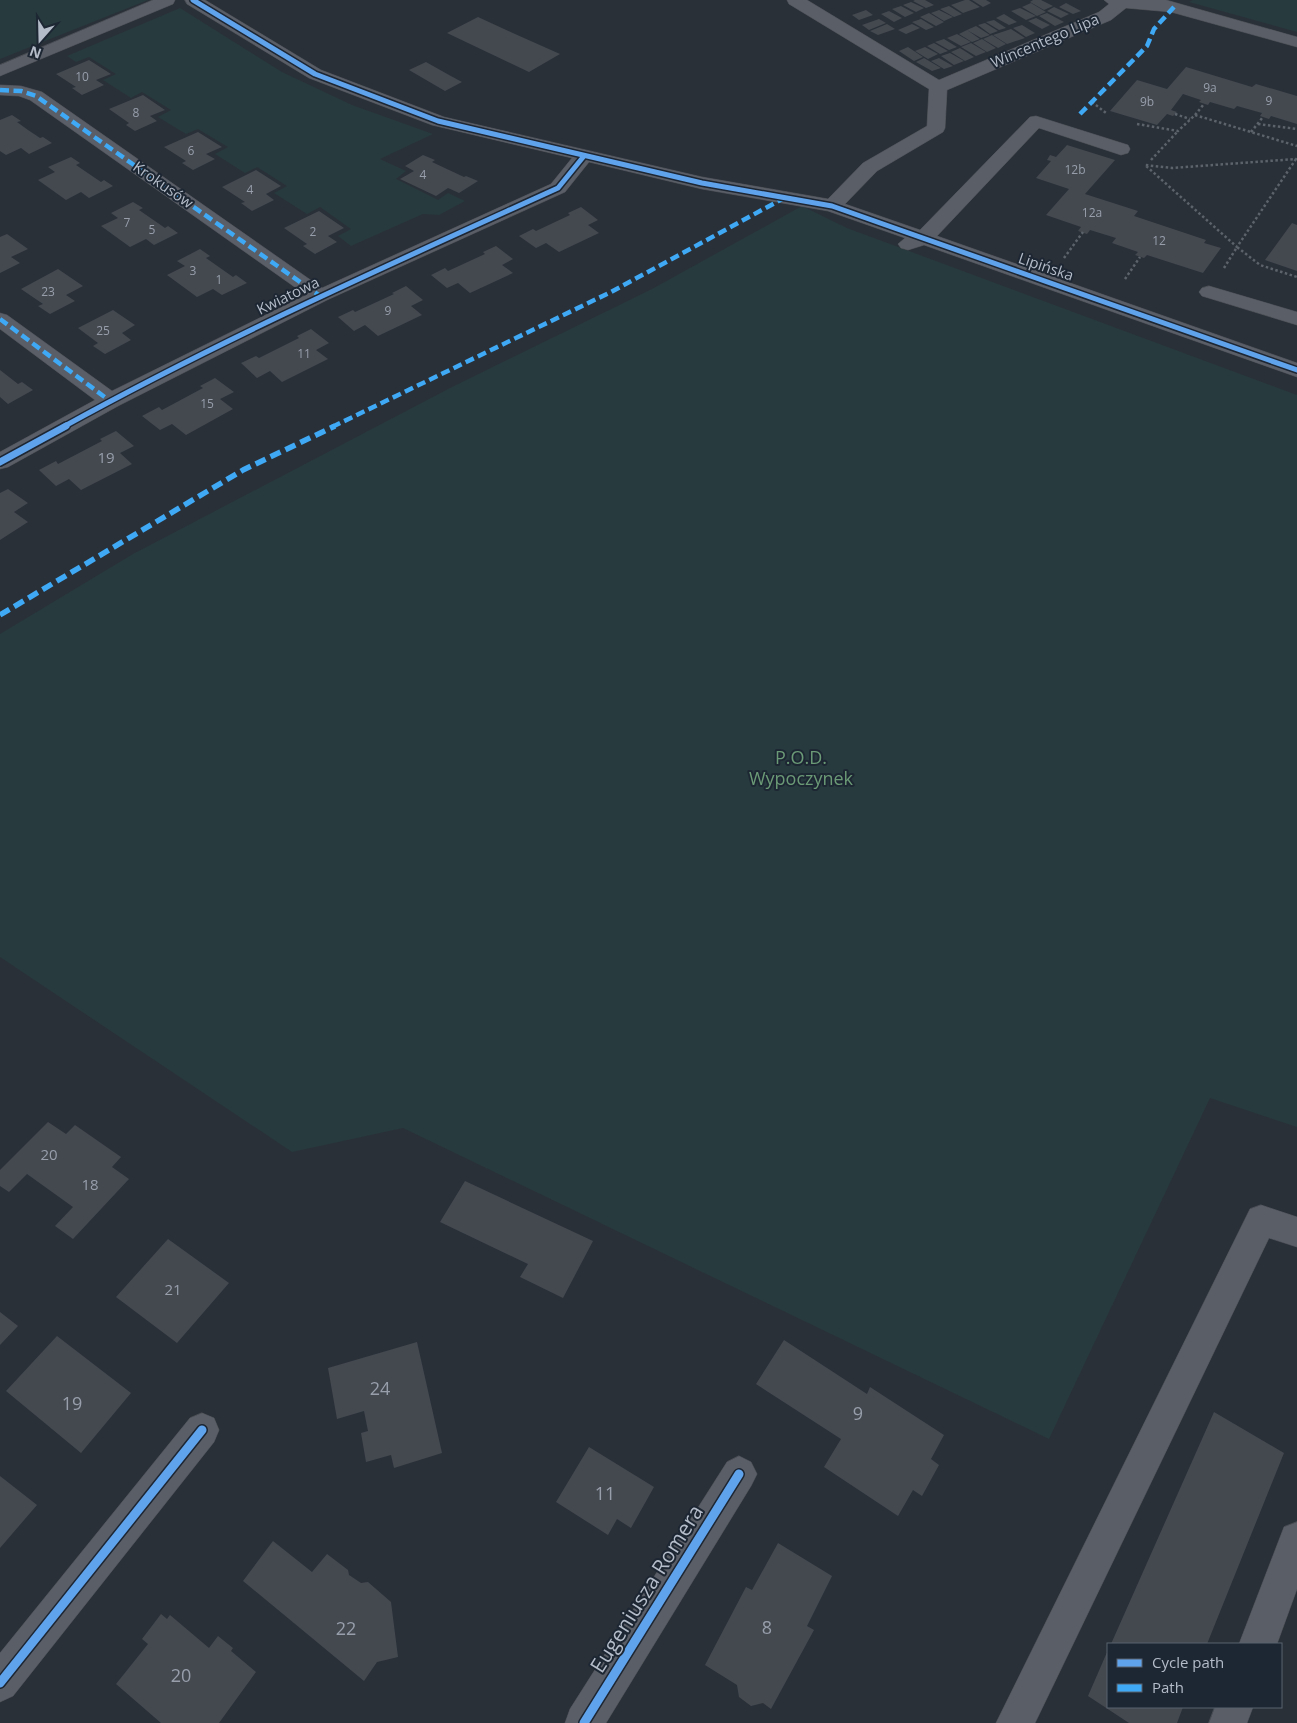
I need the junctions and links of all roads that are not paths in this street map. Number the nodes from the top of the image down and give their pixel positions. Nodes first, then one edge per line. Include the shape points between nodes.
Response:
1 (167, 0) edge
2 (192, 0) edge
3 (795, 0) edge
4 (1117, 2) edge
5 (1161, 2) edge
6 (1297, 42) edge
7 (0, 71) edge
8 (938, 87) junction
9 (0, 90) edge
10 (1121, 148) dead end
11 (584, 156) junction
12 (832, 206) junction
13 (923, 239) junction
14 (898, 247) dead end
15 (1209, 292) dead end
16 (320, 296) junction
17 (0, 319) edge
18 (1297, 319) edge
19 (1297, 370) edge
20 (110, 401) junction
21 (0, 462) edge
22 (1297, 1232) edge
23 (202, 1430) dead end
24 (739, 1474) dead end
25 (1297, 1540) edge
26 (1258, 1643) edge
27 (0, 1683) edge
28 (1234, 1708) edge
29 (584, 1723) edge
30 (1015, 1723) edge
31 (1228, 1723) edge

1 - 7 street
2 - 11 street, Lipińska via 315,74 438,121
3 - 8 street
4 - 5 street, Wincentego Lipa
4 - 8 street, Wincentego Lipa via 1105,16
5 - 6 street, Wincentego Lipa
8 - 12 street via 936,128 870,167
9 - 16 street, Krokusów via 36,96
10 - 13 street via 1036,121
11 - 12 street, Lipińska via 702,183
11 - 16 street, Kwiatowa via 558,188
12 - 13 street, Lipińska
13 - 14 street
13 - 19 street, Lipińska
15 - 18 street
16 - 20 street, Kwiatowa
17 - 20 street
20 - 21 street, Kwiatowa
22 - 30 street via 1261,1220
23 - 27 street
24 - 29 street, Eugeniusza Romera
25 - 26 street
28 - 31 street

